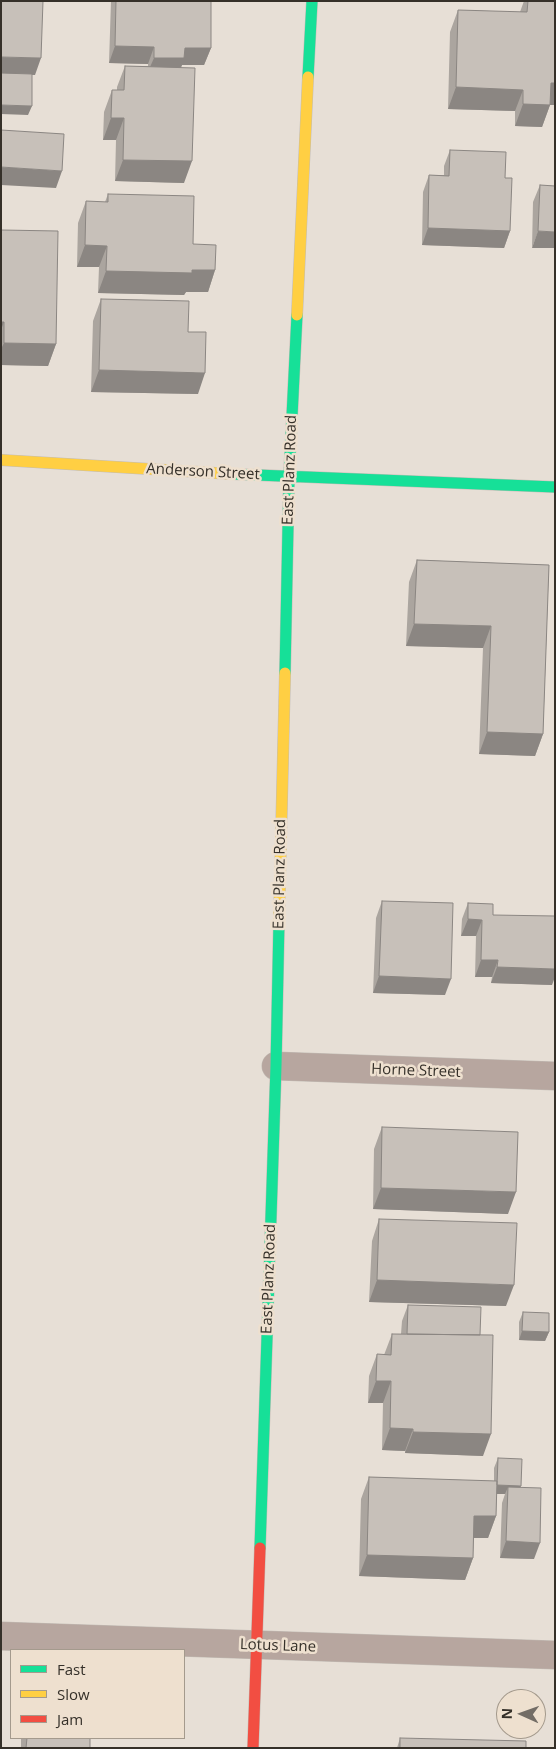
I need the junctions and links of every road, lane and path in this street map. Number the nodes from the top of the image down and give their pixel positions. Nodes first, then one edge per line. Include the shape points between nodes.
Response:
1 (312, 1) edge
2 (1, 460) edge
3 (289, 477) junction
4 (555, 487) edge
5 (276, 1066) junction
6 (555, 1076) edge
7 (1, 1636) edge
8 (257, 1645) junction
9 (555, 1655) edge
10 (253, 1748) edge

1 - 3 street, East Planz Road
2 - 3 street, Anderson Street
3 - 4 street, Anderson Street
3 - 5 street, East Planz Road
5 - 6 street, Horne Street
5 - 8 street, East Planz Road
7 - 8 street, Lotus Lane
8 - 9 street, Lotus Lane
8 - 10 street, East Planz Road

